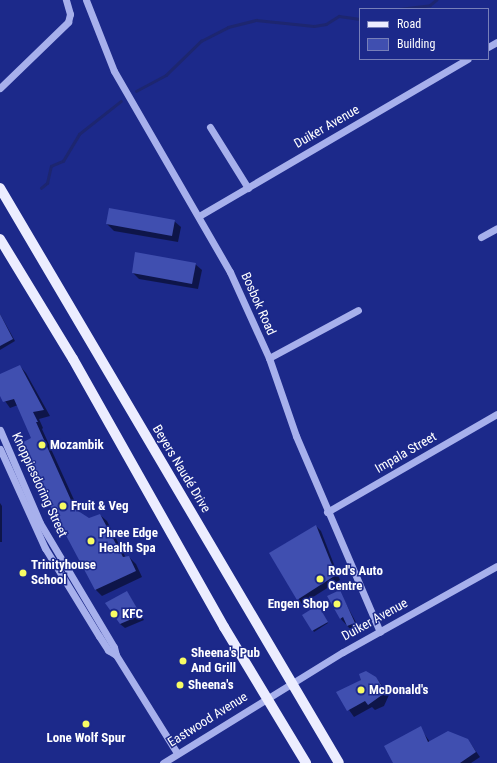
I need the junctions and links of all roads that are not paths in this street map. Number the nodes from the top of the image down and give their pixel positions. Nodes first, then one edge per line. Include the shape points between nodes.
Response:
1 (66, 0) edge
2 (86, 0) edge
3 (466, 60) edge
4 (0, 88) edge
5 (210, 127) dead end
6 (0, 188) edge
7 (248, 188) junction
8 (199, 216) junction
9 (497, 228) edge
10 (481, 237) dead end
11 (0, 239) edge
12 (358, 310) dead end
13 (269, 358) junction
14 (497, 414) edge
15 (0, 430) edge
16 (0, 450) edge
17 (327, 512) junction
18 (497, 566) edge
19 (380, 632) junction
20 (116, 655) junction
21 (292, 683) junction
22 (266, 698) junction
23 (177, 753) junction
24 (163, 763) edge
25 (306, 763) edge
26 (339, 763) edge

1 - 4 street via 70,14 68,22
2 - 8 street, Bosbok Road via 114,71
3 - 7 street, Duiker Avenue
5 - 7 street
6 - 21 main road, Beyers Naudé Drive
7 - 8 street, Duiker Avenue
8 - 13 street, Bosbok Road via 230,272
9 - 10 street
11 - 22 main road via 73,358 216,614
12 - 13 street
13 - 17 street, Bosbok Road via 296,436
14 - 17 street, Impala Street
15 - 20 street, Knoppiesdoring Street via 40,523 114,647
16 - 20 street, Knoppiesdoring Street via 45,548 108,650
17 - 19 street, Bosbok Road
18 - 19 street, Duiker Avenue
19 - 21 street, Duiker Avenue
20 - 23 street, Knoppiesdoring Street
21 - 22 street, Duiker Avenue
21 - 26 main road, Beyers Naudé Drive
22 - 23 street, Eastwood Avenue
22 - 25 main road
23 - 24 street, Eastwood Avenue

